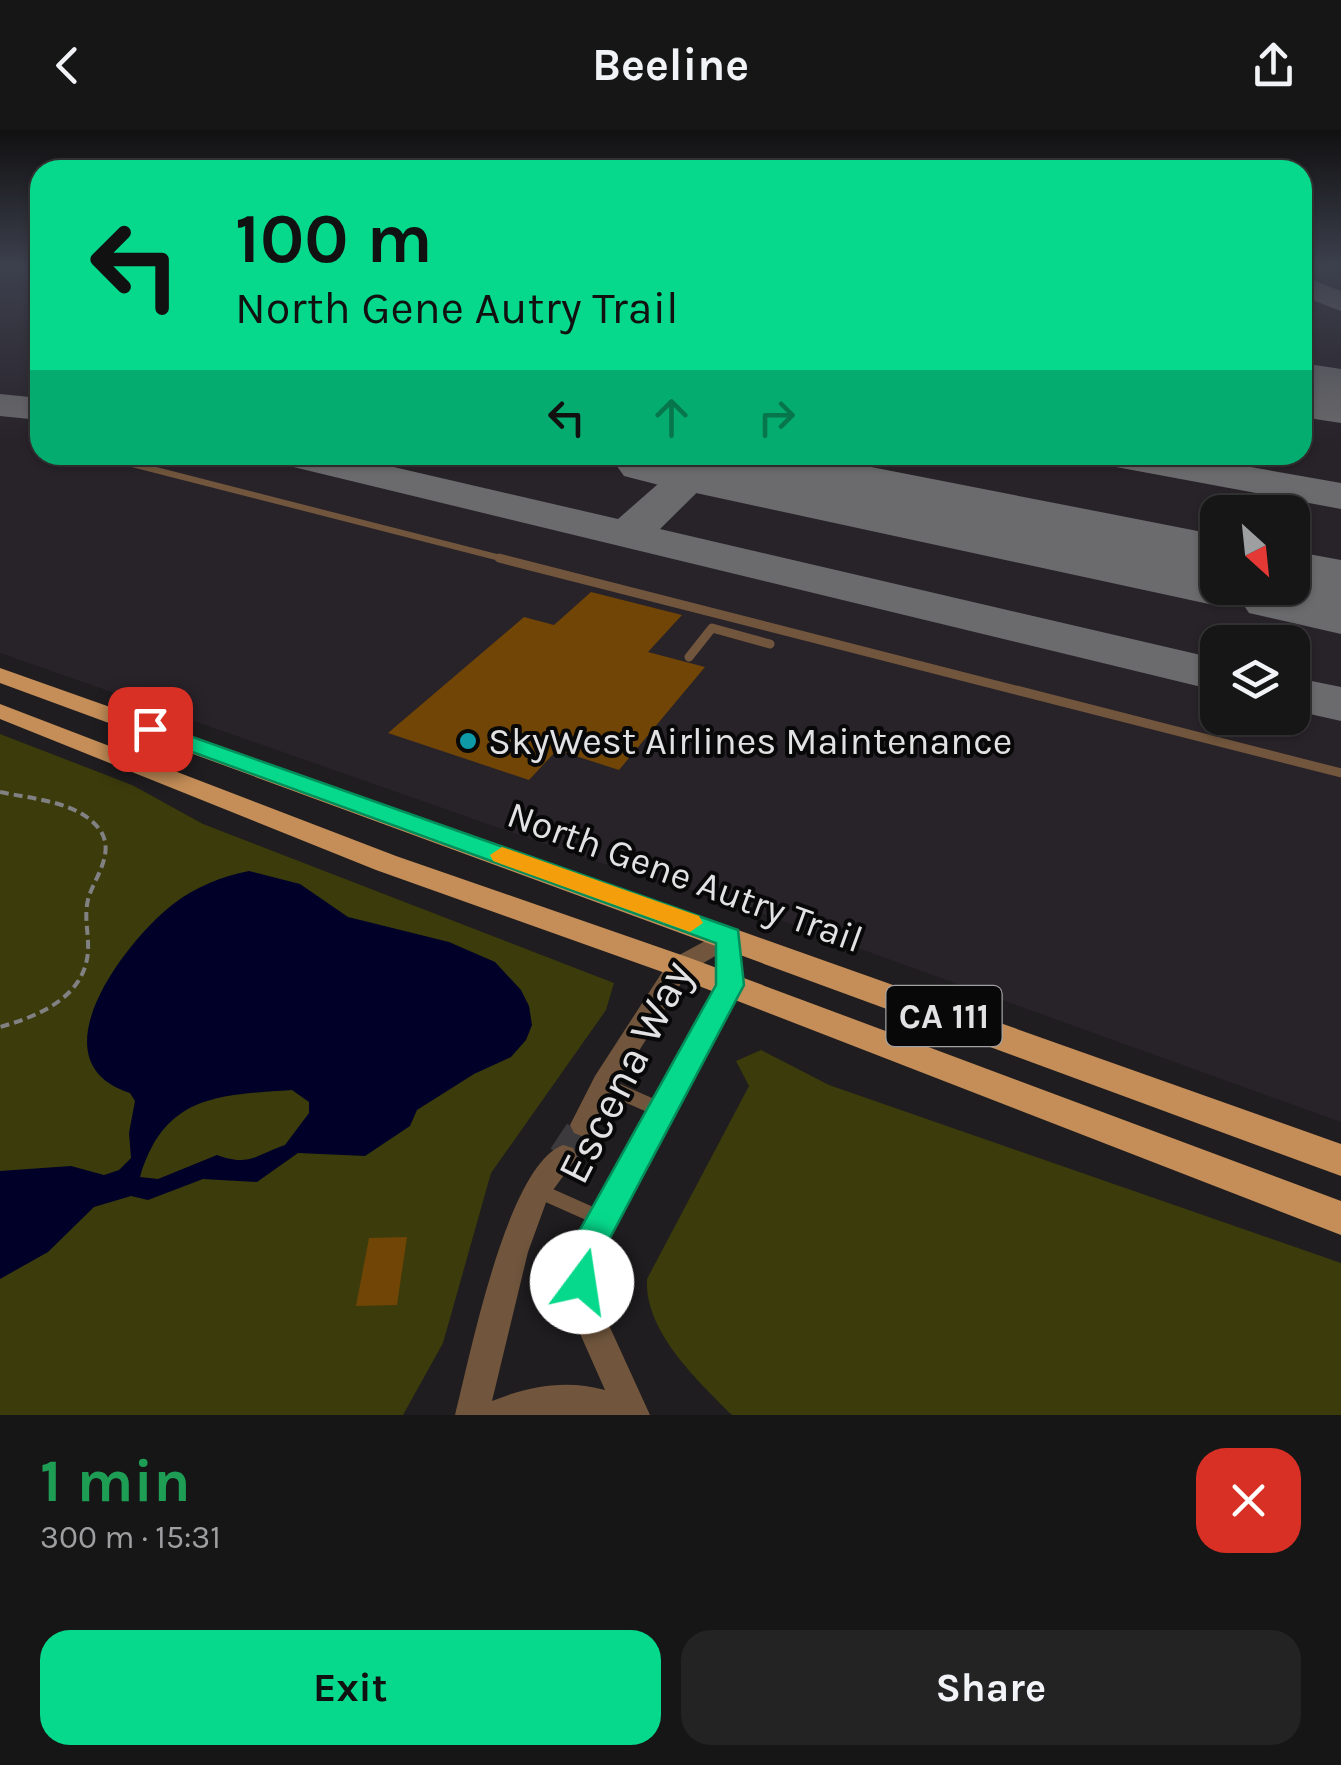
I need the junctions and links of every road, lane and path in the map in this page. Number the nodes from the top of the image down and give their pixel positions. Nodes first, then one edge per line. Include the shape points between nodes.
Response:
1 (136, 465) edge
2 (770, 644) dead end
3 (689, 656) dead end
4 (0, 675) edge
5 (0, 711) edge
6 (188, 742) junction
7 (129, 760) junction
8 (1341, 774) edge
9 (0, 792) edge
10 (729, 937) junction
11 (679, 966) junction
12 (730, 985) junction
13 (0, 1027) edge
14 (604, 1084) junction
15 (661, 1110) junction
16 (584, 1125) tunnel mouth
17 (563, 1157) tunnel mouth
18 (1341, 1160) edge
19 (536, 1190) junction
20 (1341, 1218) edge
21 (602, 1219) junction
22 (472, 1415) edge
23 (498, 1415) edge
24 (631, 1415) edge

1 - 8 lane
2 - 3 lane via 712,628
4 - 6 main road, North Gene Autry Trail / CA 111
5 - 7 main road, CA 111
6 - 7 lane via 148,748
6 - 10 main road, North Gene Autry Trail / CA 111
7 - 11 main road, CA 111 via 386,862
9 - 13 path via 80,814 99,829 106,850 86,906 88,953 78,982 54,1006
10 - 11 street, Escena Way
10 - 12 street, Escena Way
10 - 18 main road, North Gene Autry Trail / CA 111
11 - 12 main road, CA 111
11 - 14 street, Escena Way
12 - 15 street, Escena Way
12 - 20 main road, CA 111
14 - 15 lane
14 - 16 street, Escena Way
15 - 21 street, Escena Way
17 - 19 street, Escena Way
19 - 21 lane
19 - 22 street, Escena Way via 500,1293
21 - 24 street, Escena Way via 584,1259 586,1311
23 - 24 street via 580,1399

